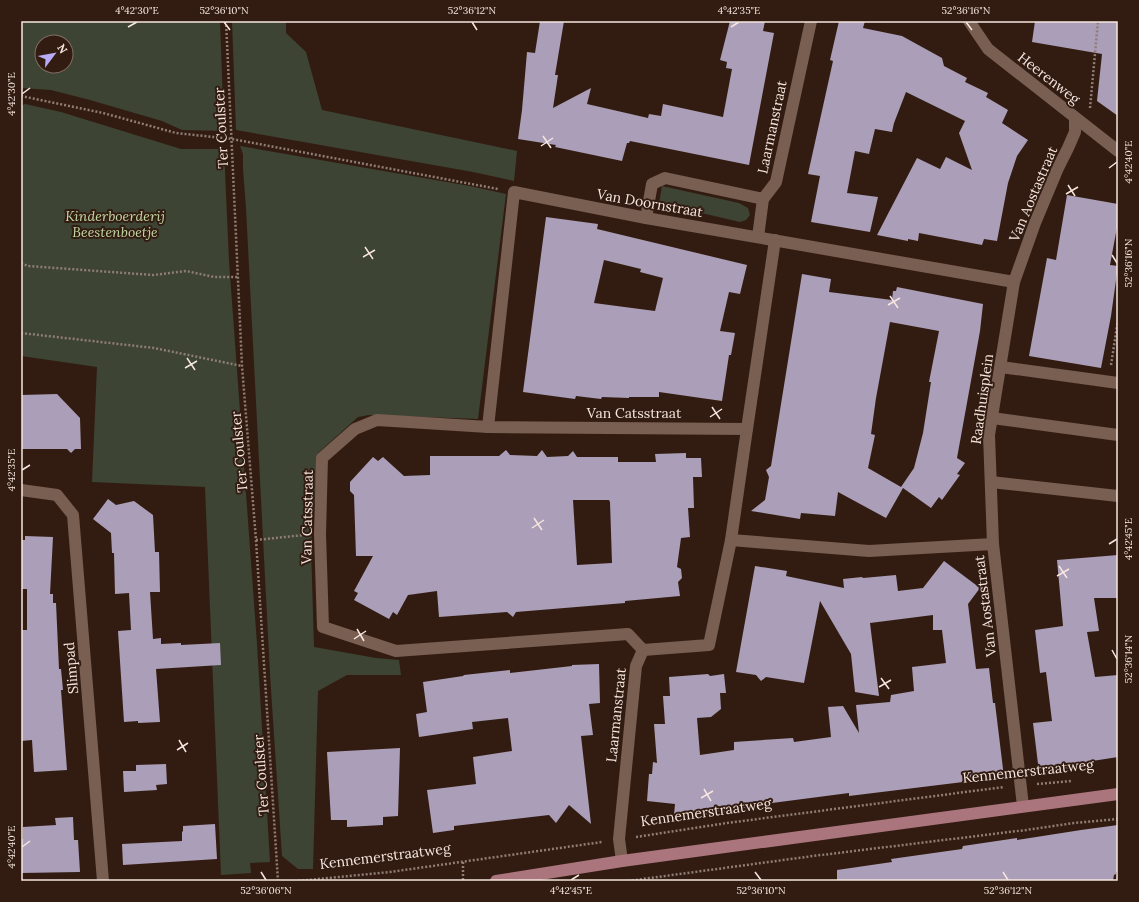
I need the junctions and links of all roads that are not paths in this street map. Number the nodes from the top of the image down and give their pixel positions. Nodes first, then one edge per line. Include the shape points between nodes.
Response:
1 (811, 21) edge
2 (969, 21) edge
3 (1075, 118) junction
4 (1118, 151) edge
5 (764, 199) junction
6 (646, 218) junction
7 (758, 237) junction
8 (775, 240) junction
9 (1014, 282) junction
10 (1001, 367) junction
11 (1113, 382) edge
12 (992, 418) junction
13 (488, 427) junction
14 (747, 429) junction
15 (1118, 435) edge
16 (991, 482) junction
17 (21, 490) edge
18 (1118, 496) edge
19 (732, 540) junction
20 (993, 544) junction
21 (643, 650) junction
22 (1118, 794) edge
23 (1023, 806) junction
24 (622, 861) junction
25 (102, 881) edge
26 (496, 881) edge

1 - 5 street, Laarmanstraat via 776,182
2 - 3 street, Heerenweg via 988,49
3 - 4 street, Heerenweg
3 - 9 street, Van Aostastraat via 1075,132 1035,223
5 - 6 street via 665,178 652,184
5 - 7 street, Laarmanstraat
6 - 7 street, Van Doornstraat
6 - 13 street, Van Doornstraat via 514,192
7 - 8 street, Van Doornstraat
8 - 9 street, Van Doornstraat
8 - 14 street
9 - 10 street, Raadhuisplein
10 - 11 street
10 - 12 street, Raadhuisplein
12 - 15 street
12 - 16 street, Raadhuisplein via 989,435
13 - 14 street, Van Catsstraat
13 - 21 street, Van Catsstraat via 377,420 354,429 322,458 320,534 323,627 396,651 628,634
14 - 19 street
16 - 18 street
16 - 20 street, Raadhuisplein
17 - 25 street, Slimpad via 57,495 73,515
19 - 20 street, Van Aostastraat via 869,550
19 - 21 street via 709,645
20 - 23 street, Van Aostastraat
21 - 24 street, Laarmanstraat via 636,666 619,840
22 - 23 main road
23 - 24 main road
24 - 26 main road

